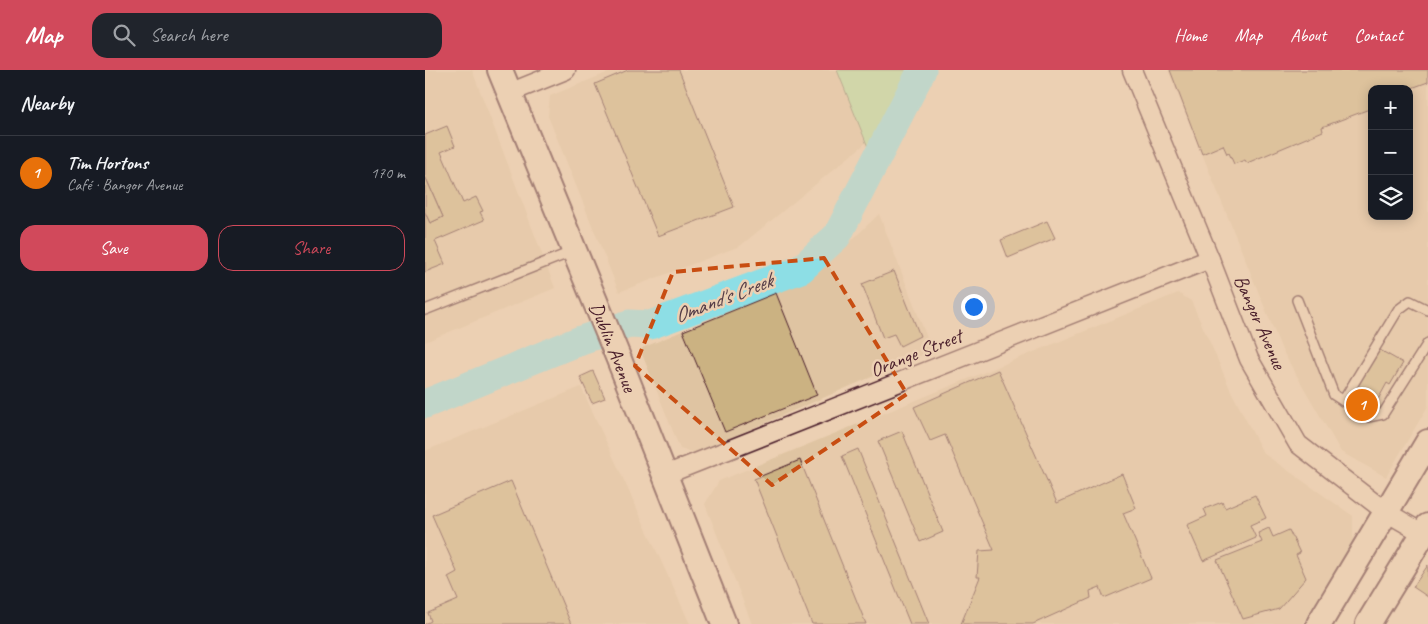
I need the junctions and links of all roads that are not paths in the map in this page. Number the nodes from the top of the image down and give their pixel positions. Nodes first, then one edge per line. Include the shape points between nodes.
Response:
1 (500, 70) edge
2 (566, 70) edge
3 (1132, 70) edge
4 (509, 93) junction
5 (574, 251) junction
6 (1210, 259) junction
7 (1297, 300) dead end
8 (425, 310) edge
9 (1428, 310) edge
10 (1428, 343) edge
11 (1343, 400) junction
12 (1428, 442) edge
13 (665, 476) junction
14 (1386, 512) junction
15 (1426, 530) edge
16 (724, 624) edge
17 (1319, 624) edge
18 (1368, 624) edge

1 - 4 main road, Dublin Avenue
2 - 4 street
3 - 6 street, Bangor Avenue
4 - 5 main road, Dublin Avenue
5 - 8 lane
5 - 13 main road, Dublin Avenue
6 - 13 street, Orange Street
6 - 14 street, Bangor Avenue via 1249,359 1298,444
7 - 11 lane via 1334,395
9 - 11 lane via 1410,301 1398,310
10 - 11 lane via 1383,414 1368,417
12 - 14 main road
13 - 16 main road, Dublin Avenue
14 - 15 street, Bangor Avenue
14 - 17 main road
15 - 18 main road

